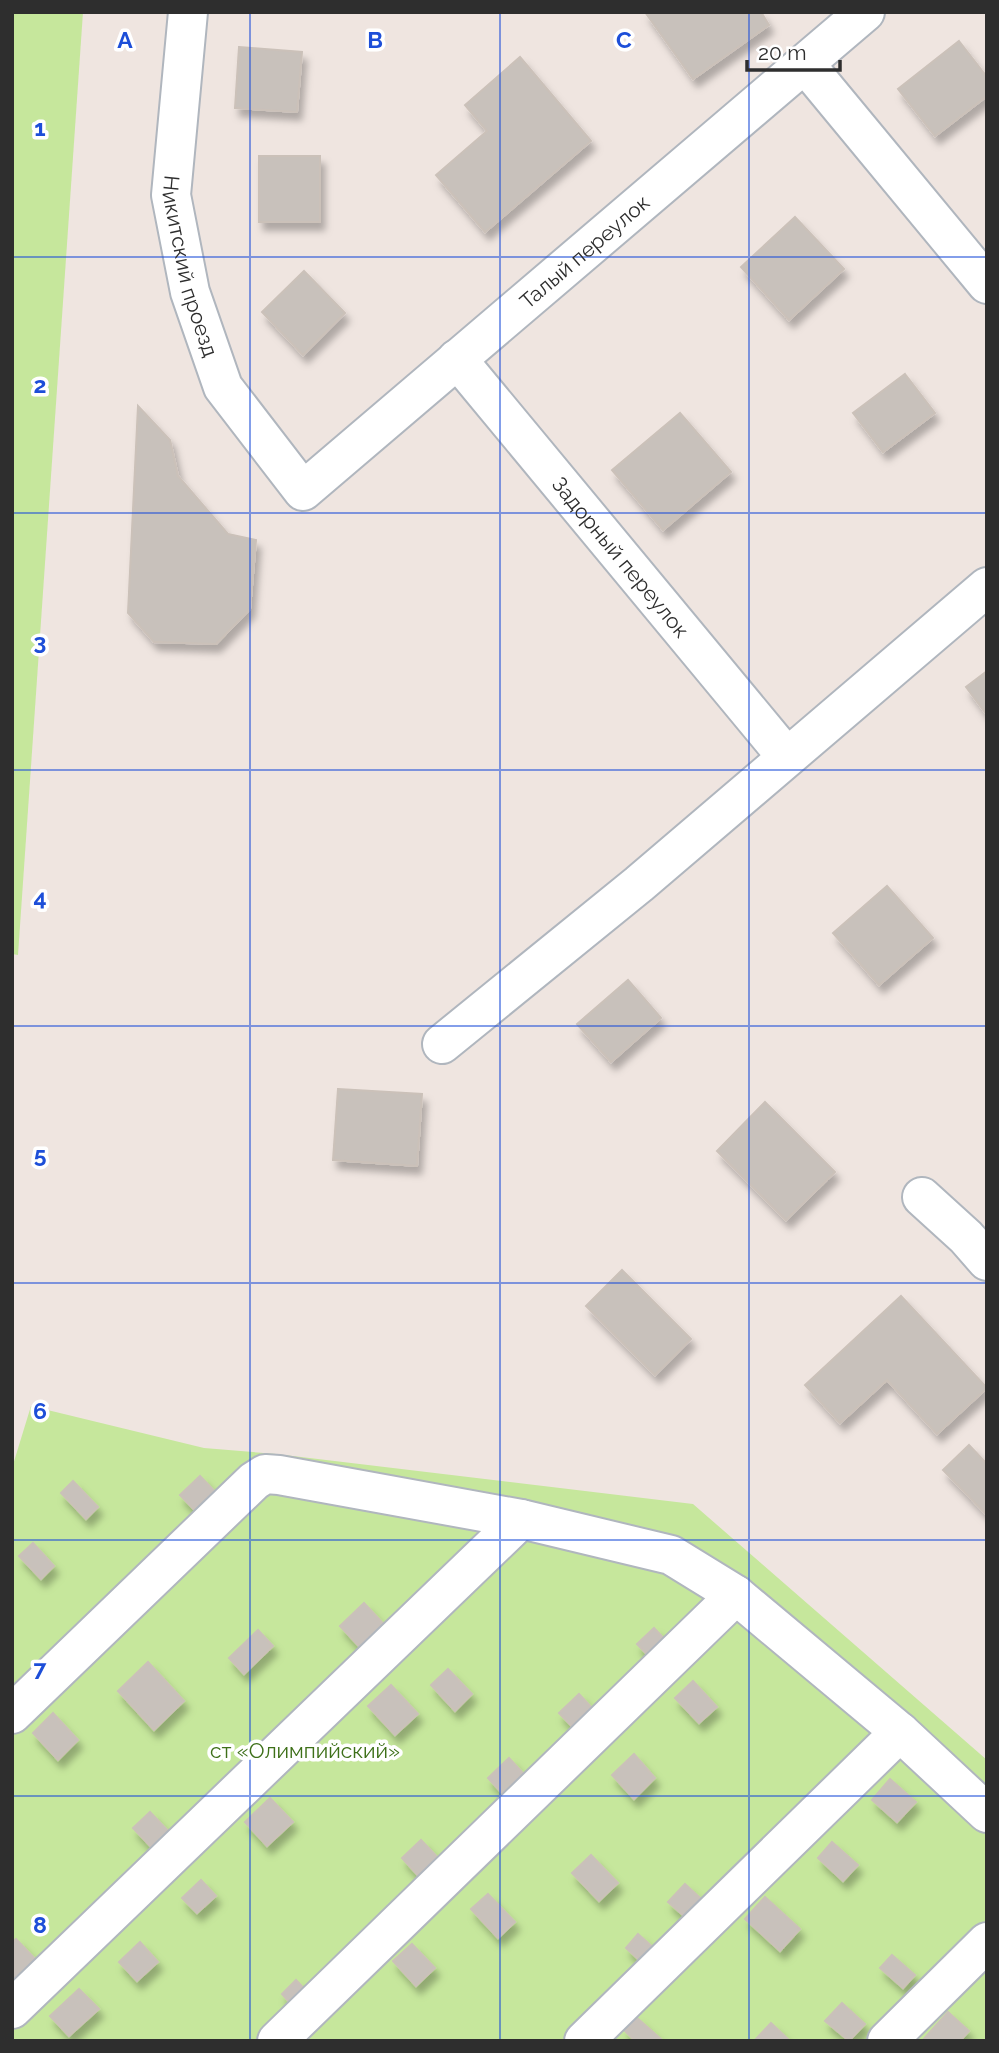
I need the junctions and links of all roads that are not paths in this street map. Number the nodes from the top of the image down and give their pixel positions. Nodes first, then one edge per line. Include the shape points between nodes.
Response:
1 (188, 12) edge
2 (865, 12) edge
3 (804, 64) junction
4 (987, 284) edge
5 (457, 359) junction
6 (303, 491) joint
7 (987, 587) edge
8 (786, 756) junction
9 (442, 1044) dead end
10 (922, 1196) dead end
11 (980, 1239) edge
12 (521, 1519) junction
13 (736, 1595) junction
14 (12, 1714) edge
15 (900, 1732) junction
16 (987, 1813) edge
17 (987, 1942) edge
18 (12, 2009) edge
19 (277, 2041) edge
20 (584, 2041) edge
21 (887, 2041) edge

1 - 6 street, Никитский проезд via 171,195 190,292 223,387
2 - 3 street, Талый переулок
3 - 4 street
3 - 5 street, Талый переулок
5 - 6 street, Талый переулок
5 - 8 street, Задорный переулок
7 - 8 street
8 - 9 street via 639,884
10 - 11 street
12 - 13 street via 671,1555
12 - 14 street via 265,1474
12 - 18 street
13 - 15 street
13 - 19 street
15 - 16 street
15 - 20 street
17 - 21 street

